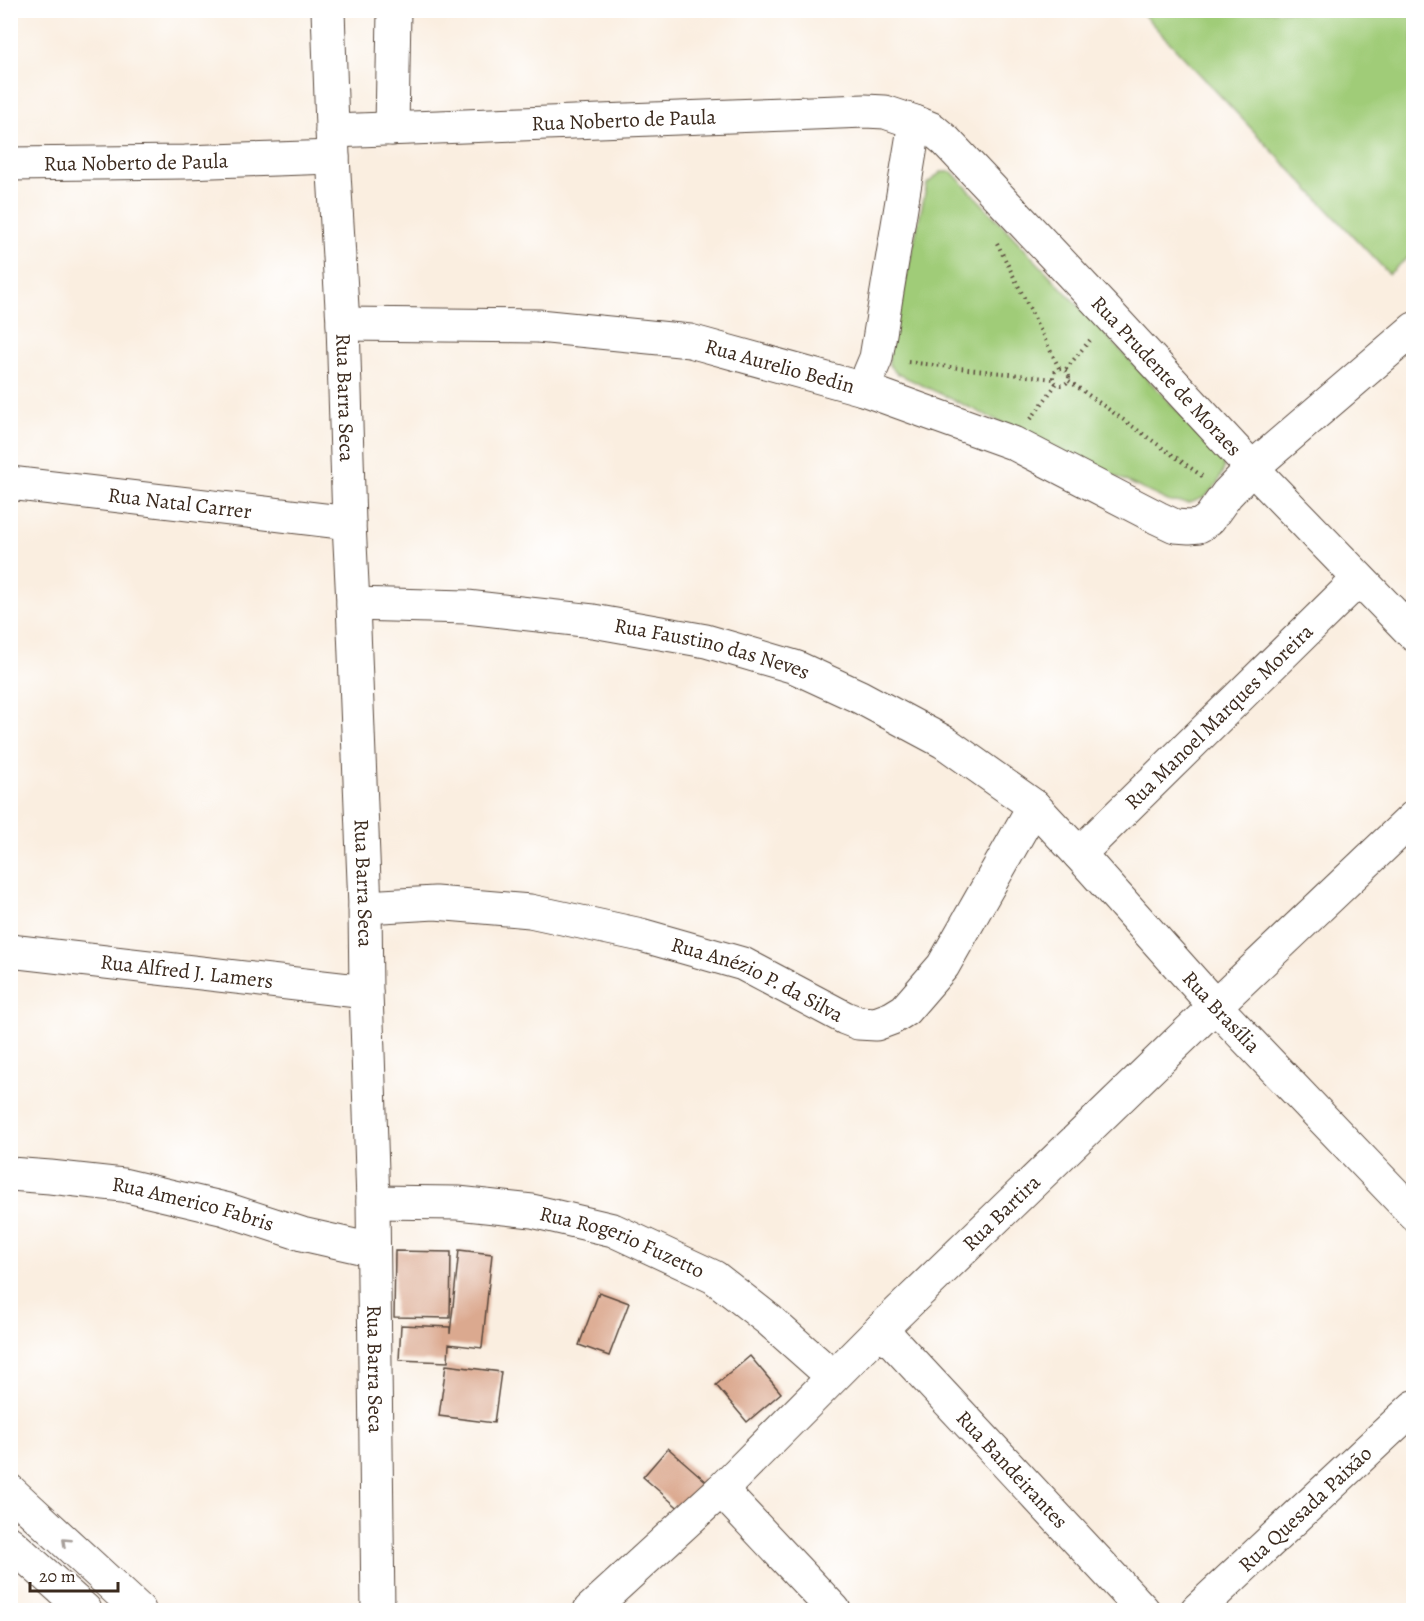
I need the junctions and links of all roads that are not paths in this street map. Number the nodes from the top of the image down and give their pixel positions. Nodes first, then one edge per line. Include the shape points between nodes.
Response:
1 (328, 10) edge
2 (394, 10) edge
3 (915, 122) junction
4 (392, 129) junction
5 (332, 144) junction
6 (10, 164) edge
7 (343, 324) junction
8 (1413, 329) edge
9 (863, 389) junction
10 (1252, 468) junction
11 (10, 483) edge
12 (349, 523) junction
13 (1359, 579) junction
14 (353, 604) junction
15 (1413, 635) edge
16 (1034, 806) junction
17 (1413, 817) edge
18 (1079, 854) junction
19 (365, 907) junction
20 (10, 951) edge
21 (366, 992) junction
22 (1215, 1006) junction
23 (10, 1174) edge
24 (374, 1202) junction
25 (1413, 1214) edge
26 (373, 1250) junction
27 (881, 1329) junction
28 (832, 1376) junction
29 (1413, 1407) edge
30 (721, 1490) junction
31 (10, 1491) edge
32 (10, 1543) edge
33 (85, 1611) edge
34 (139, 1611) edge
35 (378, 1611) edge
36 (590, 1611) edge
37 (834, 1611) edge
38 (1143, 1611) edge
39 (1197, 1611) edge

1 - 5 street, Rua Barra Seca
2 - 4 street
3 - 4 street, Rua Noberto de Paula via 885,112 855,111
3 - 9 street via 876,358
3 - 10 street, Rua Prudente de Moraes via 946,141
4 - 5 street, Rua Noberto de Paula
5 - 6 street, Rua Noberto de Paula via 185,162
5 - 7 street, Rua Barra Seca
7 - 9 street, Rua Aurelio Bedin via 538,326 690,341
7 - 12 street, Rua Barra Seca
8 - 10 street
9 - 10 street, Rua Aurelio Bedin via 1013,443 1174,525 1199,526 1209,519
10 - 13 street, Rua Prudente de Moraes
11 - 12 street, Rua Natal Carrer
12 - 14 street, Rua Barra Seca
13 - 15 street, Rua Prudente de Moraes
13 - 18 street, Rua Manoel Marques Moreira
14 - 16 street, Rua Faustino das Neves via 467,607 593,621 706,641 795,667 944,742
14 - 19 street, Rua Barra Seca
16 - 18 street, Rua Brasília
16 - 19 street, Rua Anézio P. da Silva via 943,966 905,1010 876,1024 845,1018 743,964 629,933 530,911 435,903
17 - 22 street, Rua Bartira
18 - 22 street, Rua Brasília
19 - 21 street, Rua Barra Seca
20 - 21 street, Rua Alfred J. Lamers
21 - 24 street, Rua Barra Seca
22 - 25 street, Rua Brasília
22 - 27 street, Rua Bartira
23 - 26 street, Rua Americo Fabris via 123,1185
24 - 26 street, Rua Barra Seca
24 - 28 street, Rua Rogerio Fuzetto via 458,1203 532,1211 613,1230 714,1277
26 - 35 street, Rua Barra Seca
27 - 28 street, Rua Bartira
27 - 38 street, Rua Bandeirantes
28 - 30 street, Rua Bartira
29 - 39 street, Rua Quesada Paixão
30 - 36 street, Rua Bartira
30 - 37 street
34 -> 31 street
32 - 33 street

